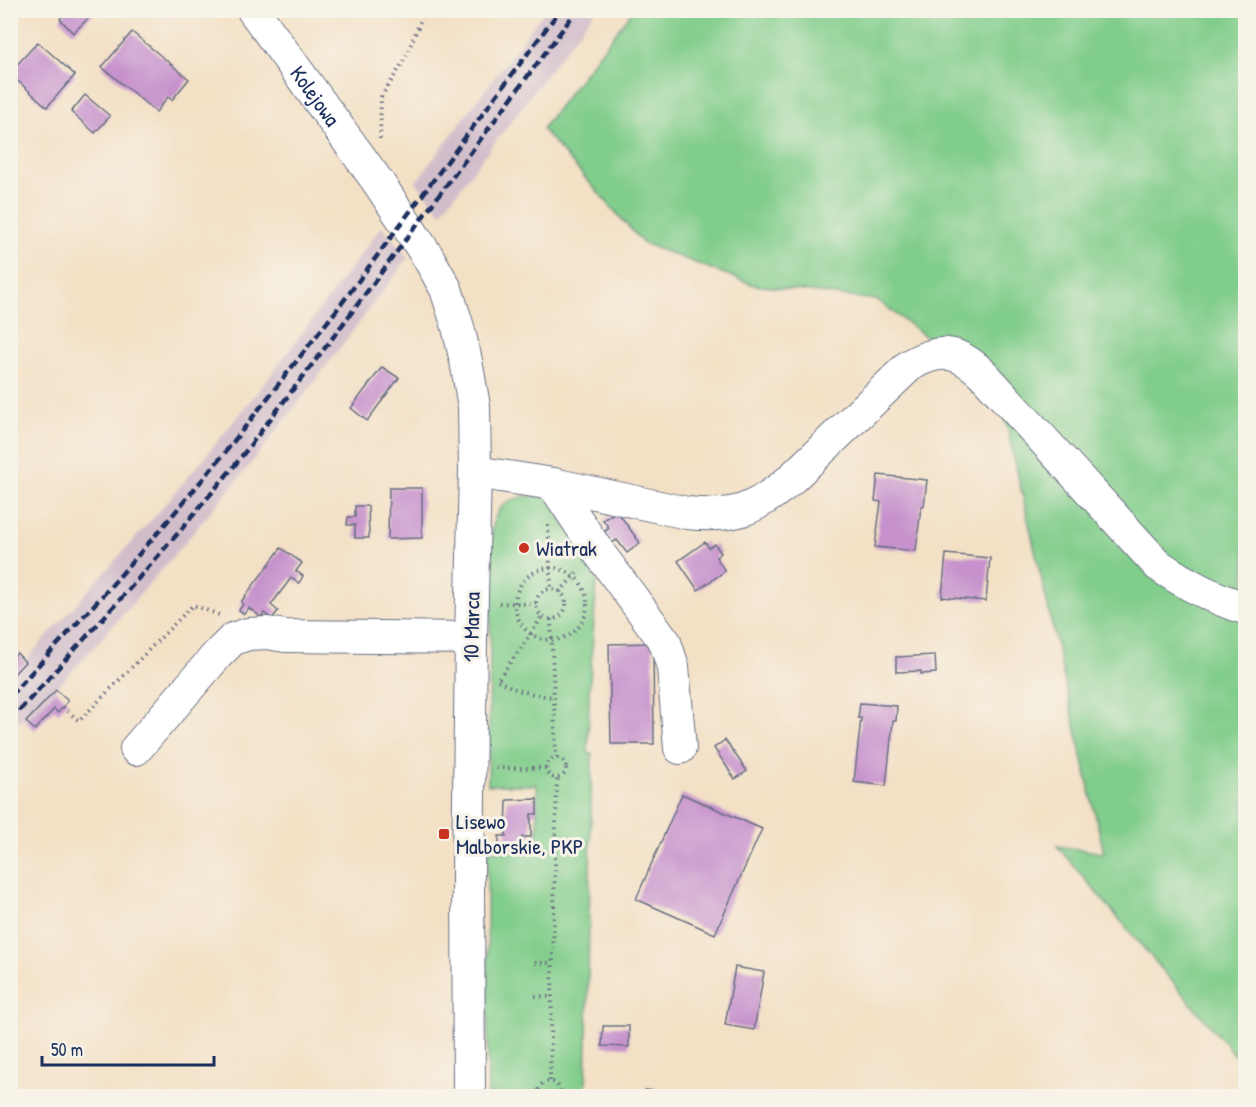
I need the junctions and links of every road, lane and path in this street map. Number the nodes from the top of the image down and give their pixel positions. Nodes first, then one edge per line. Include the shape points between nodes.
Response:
1 (253, 10) edge
2 (425, 10) edge
3 (378, 182) junction
4 (474, 472) junction
5 (553, 484) junction
6 (548, 515) dead end
7 (586, 563) dead end
8 (549, 567) junction
9 (574, 576) junction
10 (550, 589) junction
11 (560, 592) junction
12 (495, 603) dead end
13 (514, 603) junction
14 (536, 604) junction
15 (1244, 608) dead end
16 (542, 616) junction
17 (551, 619) junction
18 (248, 634) junction
19 (531, 634) junction
20 (471, 638) junction
21 (552, 640) junction
22 (554, 697) junction
23 (63, 708) dead end
24 (680, 748) dead end
25 (136, 749) dead end
26 (556, 758) junction
27 (494, 768) dead end
28 (546, 768) junction
29 (557, 778) junction
30 (535, 963) dead end
31 (552, 963) junction
32 (535, 996) dead end
33 (552, 997) junction
34 (550, 1082) junction
35 (470, 1096) edge
36 (538, 1096) edge
37 (560, 1096) edge

1 - 3 street, Kolejowa
2 - 3 path via 404,60 381,97
3 - 4 street, 10 Marca via 446,289 474,406
4 - 5 street
4 - 20 street, 10 Marca
5 - 15 street via 687,513 733,514 753,507 789,481 910,364 923,357 952,354 970,362 984,375 1158,565 1221,600
5 - 24 street via 665,642 673,667
6 - 8 path
7 - 9 path
8 - 9 path
8 - 10 path
8 - 13 path via 527,576
9 - 11 path
9 - 21 path via 584,590 585,616 568,635
10 - 11 path
10 - 14 path via 538,595
11 - 17 path via 566,606 561,615
12 - 13 path
13 - 14 path
13 - 19 path via 520,624
14 - 16 path
16 - 17 path
16 - 19 path
17 - 21 path
18 - 20 street
18 - 23 path via 249,626 193,605 79,721
18 - 25 street via 233,639 217,655
19 - 21 path
19 - 22 path via 498,680 522,692
20 - 35 street, 10 Marca
21 - 22 path
22 - 26 path
26 - 28 path
26 - 29 path via 566,766 563,776
27 - 28 path
28 - 29 path via 549,776
29 - 31 path
30 - 31 path
31 - 33 path
32 - 33 path
33 - 34 path
34 - 36 path via 540,1086
34 - 37 path via 557,1084

